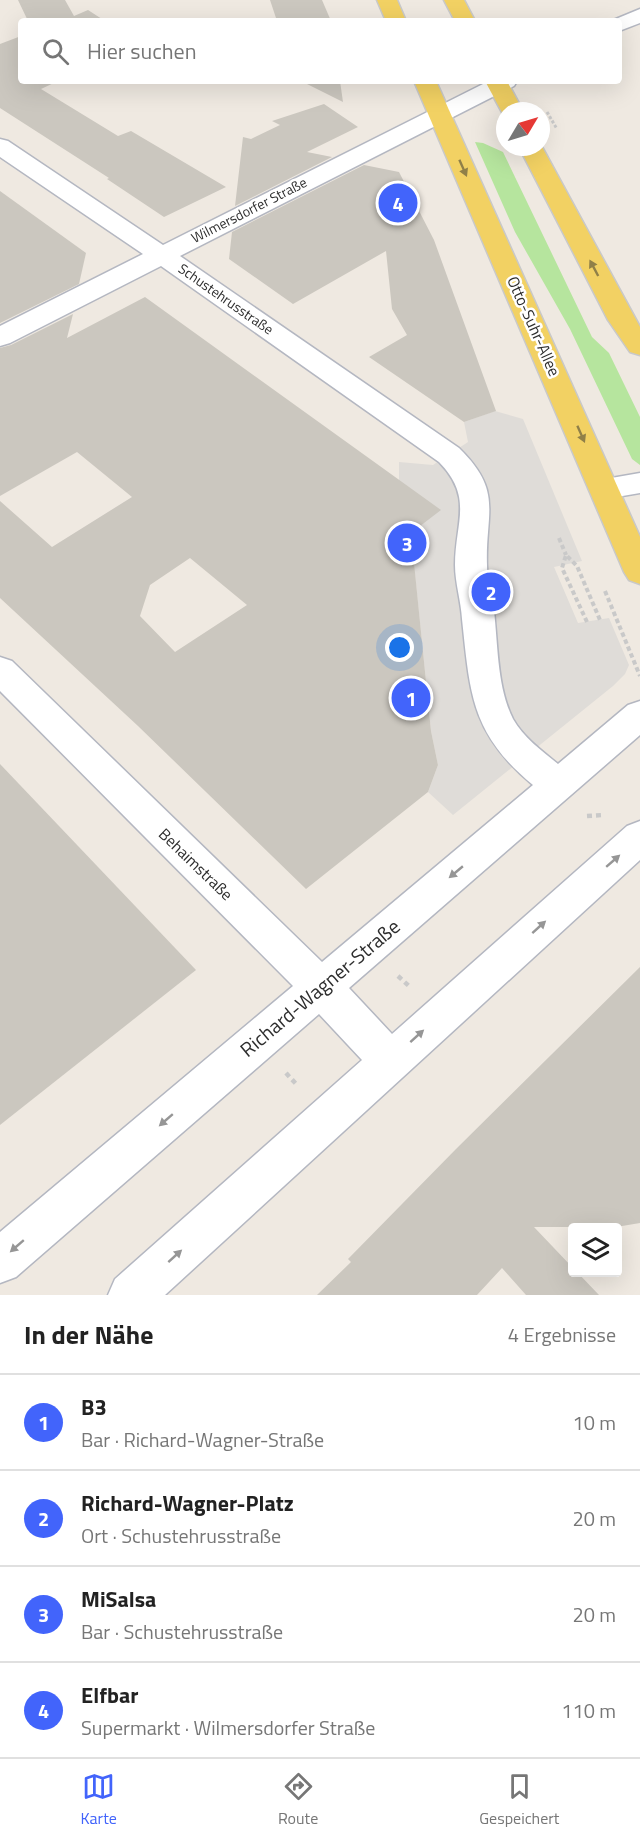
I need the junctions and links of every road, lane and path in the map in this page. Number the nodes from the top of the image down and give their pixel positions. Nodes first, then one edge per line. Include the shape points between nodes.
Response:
1 (387, 0) edge
2 (454, 0) edge
3 (640, 15) edge
4 (395, 18) edge
5 (463, 18) edge
6 (622, 24) edge
7 (426, 84) edge
8 (496, 84) edge
9 (501, 84) edge
10 (508, 102) edge
11 (440, 114) junction
12 (0, 146) edge
13 (536, 156) edge
14 (161, 255) junction
15 (0, 337) edge
16 (640, 346) edge
17 (640, 483) edge
18 (605, 488) junction
19 (559, 538) dead end
20 (566, 555) junction
21 (640, 572) edge
22 (600, 620) dead end
23 (617, 620) dead end
24 (587, 622) dead end
25 (0, 670) edge
26 (640, 676) edge
27 (640, 715) edge
28 (558, 785) junction
29 (640, 837) edge
30 (392, 970) dead end
31 (320, 986) junction
32 (417, 994) dead end
33 (389, 1060) junction
34 (279, 1065) dead end
35 (300, 1089) dead end
36 (0, 1261) edge
37 (131, 1295) edge

1 - 4 main road
2 - 5 main road
3 - 6 street
7 - 11 main road, Otto-Suhr-Allee
8 - 11 street, Wilmersdorfer Straße
9 - 10 main road
11 - 14 street, Wilmersdorfer Straße
11 -> 18 main road, Otto-Suhr-Allee
12 - 14 street, Schustehrusstraße
16 -> 13 main road via 621,320
14 - 15 street, Wilmersdorfer Straße
14 - 28 street, Schustehrusstraße via 449,455 467,473 477,518 471,561 490,694 500,726 516,750
17 - 18 street
18 - 21 main road, Otto-Suhr-Allee
19 - 20 path
20 - 22 path via 577,566
20 - 24 path via 562,568
23 - 26 path
25 - 31 street, Behaimstraße
27 - 28 street, Richard-Wagner-Straße
28 -> 31 street, Richard-Wagner-Straße
33 -> 29 street
30 - 32 path
31 - 33 street, Behaimstraße
31 -> 36 street, Richard-Wagner-Straße
37 -> 33 street
34 - 35 path

